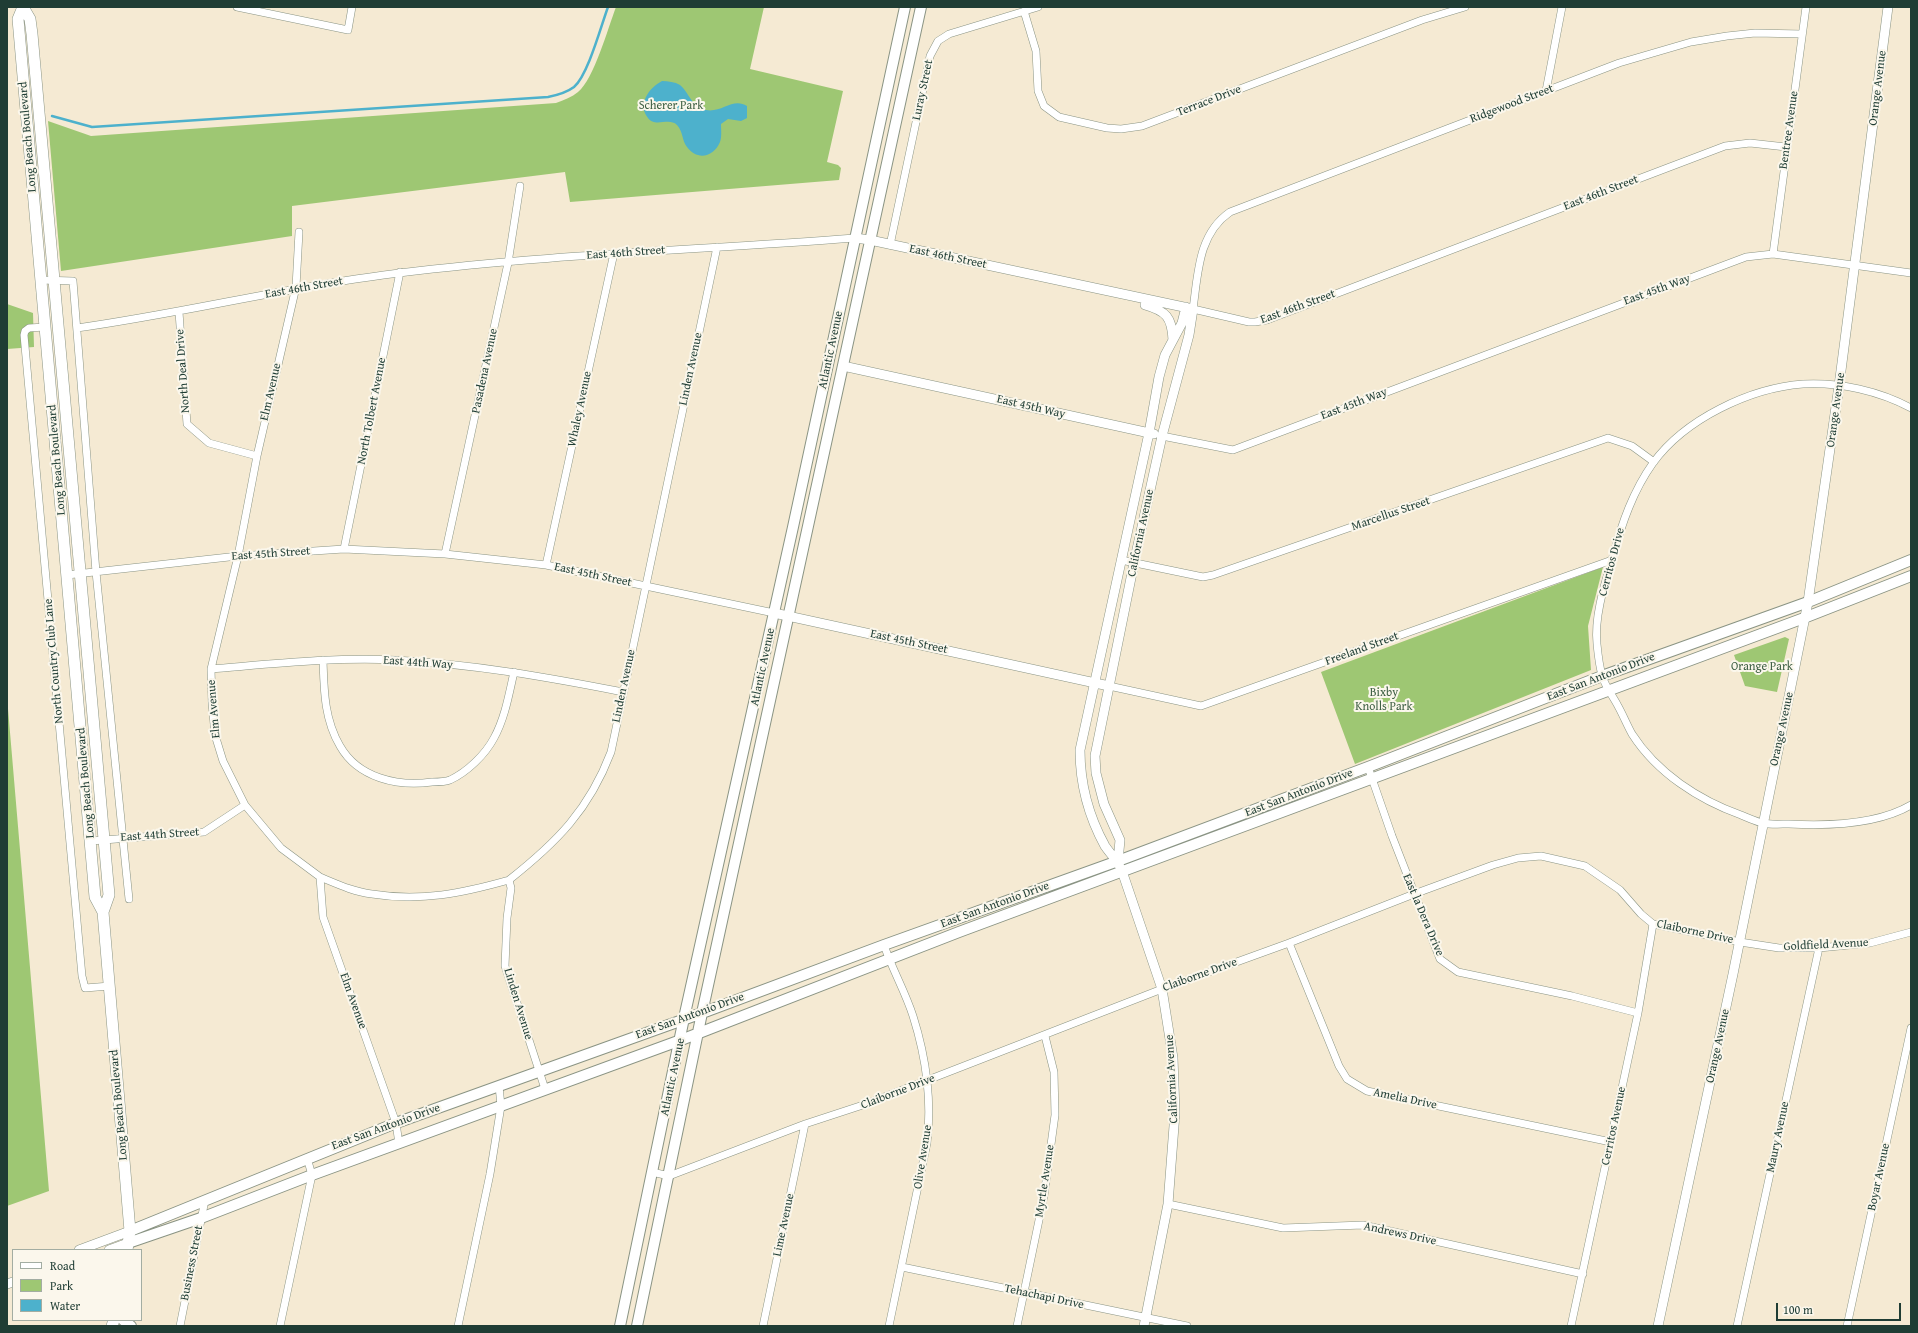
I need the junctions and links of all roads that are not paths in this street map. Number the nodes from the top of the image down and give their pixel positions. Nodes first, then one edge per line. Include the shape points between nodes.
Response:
1 (23, 7) edge
2 (238, 7) edge
3 (352, 7) edge
4 (905, 7) edge
5 (921, 7) edge
6 (1038, 7) edge
7 (1465, 7) edge
8 (1562, 7) edge
9 (1806, 7) edge
10 (1888, 7) edge
11 (1024, 11) junction
12 (1802, 34) junction
13 (1546, 91) junction
14 (1786, 147) junction
15 (520, 186) dead end
16 (1230, 212) joint
17 (299, 232) dead end
18 (855, 238) junction
19 (870, 240) junction
20 (890, 245) junction
21 (717, 247) junction
22 (614, 253) junction
23 (1773, 254) junction
24 (508, 263) junction
25 (1854, 266) junction
26 (400, 272) junction
27 (1911, 273) edge
28 (41, 280) junction
29 (53, 282) junction
30 (296, 287) junction
31 (1134, 297) junction
32 (1189, 308) junction
33 (179, 312) junction
34 (45, 327) junction
35 (77, 328) junction
36 (1173, 340) junction
37 (843, 366) junction
38 (1840, 386) junction
39 (1911, 408) edge
40 (1149, 433) junction
41 (1162, 436) junction
42 (257, 456) junction
43 (1654, 462) junction
44 (344, 549) junction
45 (445, 554) junction
46 (238, 556) junction
47 (1121, 560) junction
48 (1612, 560) junction
49 (1911, 560) edge
50 (1134, 563) junction
51 (546, 565) junction
52 (96, 572) junction
53 (79, 574) junction
54 (67, 575) junction
55 (1911, 576) edge
56 (645, 586) junction
57 (1808, 602) junction
58 (774, 613) junction
59 (788, 616) junction
60 (1804, 618) junction
61 (323, 660) junction
62 (211, 669) junction
63 (514, 672) junction
64 (1602, 676) junction
65 (1094, 683) junction
66 (1109, 686) junction
67 (1609, 689) junction
68 (623, 692) junction
69 (1368, 767) junction
70 (1372, 779) junction
71 (245, 805) junction
72 (1911, 805) edge
73 (1763, 823) junction
74 (122, 838) junction
75 (103, 839) junction
76 (91, 841) junction
77 (1118, 861) junction
78 (1122, 871) junction
79 (320, 876) junction
80 (509, 880) junction
81 (1414, 894) junction
82 (129, 899) dead end
83 (103, 912) junction
84 (1653, 924) junction
85 (1911, 932) edge
86 (1740, 942) junction
87 (1289, 943) junction
88 (884, 944) junction
89 (1820, 948) junction
90 (889, 960) junction
91 (110, 986) junction
92 (1162, 989) junction
93 (702, 1013) junction
94 (1638, 1014) junction
95 (684, 1018) junction
96 (1911, 1028) edge
97 (698, 1033) junction
98 (1045, 1036) junction
99 (681, 1040) junction
100 (539, 1070) junction
101 (928, 1080) junction
102 (499, 1086) junction
103 (546, 1089) junction
104 (501, 1106) junction
105 (396, 1123) junction
106 (805, 1124) junction
107 (1611, 1142) junction
108 (400, 1144) junction
109 (307, 1158) junction
110 (652, 1172) junction
111 (312, 1175) junction
112 (669, 1176) junction
113 (205, 1200) junction
114 (1168, 1204) junction
115 (201, 1218) junction
116 (130, 1231) junction
117 (128, 1247) edge
118 (82, 1249) edge
119 (115, 1249) edge
120 (902, 1267) junction
121 (1583, 1274) junction
122 (1024, 1292) junction
123 (1144, 1322) edge
124 (180, 1326) edge
125 (280, 1326) edge
126 (458, 1326) edge
127 (620, 1326) edge
128 (637, 1326) edge
129 (763, 1326) edge
130 (889, 1326) edge
131 (1017, 1326) edge
132 (1187, 1326) edge
133 (1571, 1326) edge
134 (1658, 1326) edge
135 (1737, 1326) edge
136 (1847, 1326) edge

1 - 28 main road, Long Beach Boulevard via 18,20
1 - 29 main road, Long Beach Boulevard via 30,19
2 - 3 street via 348,30
4 - 18 main road, Atlantic Avenue
5 - 19 main road, Atlantic Avenue
6 - 11 street, Luray Street
7 - 11 street, Terrace Drive via 1422,20 1142,126 1121,129 1059,117 1044,106 1038,91 1036,51
8 - 13 street
9 - 12 street, Bentree Avenue
10 - 25 street, Orange Avenue
11 - 20 street, Luray Street via 949,34 935,46 930,56
12 - 13 street, Ridgewood Street via 1755,33 1691,42 1619,62
12 - 14 street, Bentree Avenue
13 - 16 street, Ridgewood Street
14 - 23 street, Bentree Avenue
14 - 32 street, East 46th Street via 1750,143 1725,146 1267,320 1249,322
15 - 24 street, Pasadena Avenue
16 - 32 street, California Avenue via 1219,219 1206,238
17 - 30 street, Elm Avenue
18 - 19 street, East 46th Street
18 - 21 street, East 46th Street
18 - 58 main road, Atlantic Avenue
19 - 20 street, East 46th Street
19 - 37 main road, Atlantic Avenue
20 - 31 street, East 46th Street
21 - 22 street, East 46th Street
21 - 56 street, Linden Avenue
22 - 24 street, East 46th Street
22 - 51 street, Whaley Avenue
23 - 25 street, East 45th Way
23 - 41 street, East 45th Way via 1739,260 1233,450
24 - 26 street, East 46th Street
24 - 45 street, Pasadena Avenue
25 - 27 street
25 - 38 street, Orange Avenue
26 - 30 street, East 46th Street
26 - 44 street, North Tolbert Avenue
28 - 29 street
28 - 34 main road, Long Beach Boulevard
29 - 35 street via 73,281
29 - 53 main road, Long Beach Boulevard
30 - 33 street, East 46th Street
30 - 42 street, Elm Avenue
31 - 32 street, East 46th Street
31 - 36 street via 1140,303 1165,313 1172,326
32 - 36 street, California Avenue
32 - 41 street, California Avenue via 1188,335
33 - 35 street, East 46th Street
33 - 42 street, North Deal Drive via 187,424 209,443
34 - 54 main road, Long Beach Boulevard
34 - 91 street, North Country Club Lane via 30,328 25,330 24,335 82,976 85,988
35 - 52 street
36 - 40 street, California Avenue via 1165,355 1159,377
37 - 40 street, East 45th Way
37 - 59 main road, Atlantic Avenue
38 - 39 street, Cerritos Drive via 1869,391
38 - 43 street, Cerritos Drive via 1804,384 1752,396 1728,405 1704,417 1679,436
38 - 57 street, Orange Avenue
40 - 41 street, East 45th Way
40 - 47 street, California Avenue
41 - 50 street, California Avenue
42 - 46 street, Elm Avenue
43 - 48 street, Cerritos Drive via 1638,487 1624,519
43 - 50 street, Marcellus Street via 1632,446 1608,438 1213,575 1194,576
44 - 45 street, East 45th Street
44 - 46 street, East 45th Street
45 - 51 street, East 45th Street
46 - 52 street, East 45th Street
46 - 62 street, Elm Avenue
47 - 50 street, Marcellus Street
47 - 65 street, California Avenue
48 - 64 street, Cerritos Drive via 1603,586 1596,642
48 - 66 street, Freeland Street via 1201,706
49 - 57 main road, East San Antonio Drive
50 - 66 street, California Avenue
51 - 56 street, East 45th Street
52 - 53 street, East 45th Street
52 - 74 street
53 - 54 street, East 45th Street
53 - 75 main road, Long Beach Boulevard
54 - 76 main road, Long Beach Boulevard
55 - 60 main road, East San Antonio Drive
56 - 58 street, East 45th Street
56 - 68 street, Linden Avenue
57 - 60 street, Orange Avenue
57 - 64 main road, East San Antonio Drive
58 - 59 street, East 45th Street
58 - 95 main road, Atlantic Avenue
59 - 65 street, East 45th Street
59 - 93 main road, Atlantic Avenue
60 - 67 main road, East San Antonio Drive
60 - 73 street, Orange Avenue
61 - 62 street, East 44th Way
61 - 63 street, East 44th Way via 443,663
61 - 63 street via 325,700 333,733 340,747 354,764 381,780 412,785 449,780 479,758 494,739 503,718
62 - 71 street, Elm Avenue via 215,735 229,777
63 - 68 street, East 44th Way
64 - 67 street, Cerritos Drive
64 - 69 main road, East San Antonio Drive
65 - 66 street, East 45th Street
65 - 77 street, California Avenue via 1080,750 1080,771 1088,805 1106,846
66 - 77 street, California Avenue via 1095,756 1096,773 1104,804 1120,840
67 - 70 main road, East San Antonio Drive
67 - 73 street, Cerritos Drive via 1632,734 1666,772 1714,805
68 - 80 street, Linden Avenue via 611,752 601,778 554,842
69 - 70 street, East la Dera Drive
69 - 77 main road, East San Antonio Drive
70 - 78 main road, East San Antonio Drive
70 - 81 street, East la Dera Drive
71 - 74 street, East 44th Street via 204,832
71 - 79 street, Elm Avenue via 281,848
72 - 73 street, Cerritos Drive via 1879,817 1849,823 1819,826
73 - 86 street, Orange Avenue
74 - 75 street, East 44th Street
74 - 82 street
75 - 76 street, East 44th Street
75 - 83 main road, Long Beach Boulevard via 108,895
76 - 83 main road, Long Beach Boulevard via 95,897
77 - 78 street, California Avenue
77 - 88 main road, East San Antonio Drive
78 - 90 main road, East San Antonio Drive
78 - 92 street, California Avenue
79 - 80 street via 344,887 371,894 411,898 464,893
79 - 105 street, Elm Avenue via 323,917
80 - 100 street, Linden Avenue via 511,888 505,966
81 - 84 street, Claiborne Drive via 1493,865 1518,858 1542,856 1585,866 1620,890
81 - 87 street, Claiborne Drive
81 - 94 street, East la Dera Drive via 1440,959 1458,972 1572,996
83 - 91 main road, Long Beach Boulevard
84 - 86 street, Claiborne Drive
84 - 94 street, Cerritos Avenue
85 - 89 street, Goldfield Avenue via 1870,943
86 - 89 street, Goldfield Avenue via 1779,948
86 - 134 street, Orange Avenue
87 - 92 street, Claiborne Drive
87 - 107 street, Amelia Drive via 1339,1066 1347,1079 1367,1091
88 - 90 street, Olive Avenue
88 - 93 main road, East San Antonio Drive
89 - 135 street, Maury Avenue
90 - 97 main road, East San Antonio Drive
90 - 101 street, Olive Avenue via 913,1016
91 - 116 main road, Long Beach Boulevard
92 - 98 street, Claiborne Drive
92 - 114 street, California Avenue via 1173,1058 1175,1114
93 - 95 main road, East San Antonio Drive
93 - 97 main road, Atlantic Avenue
94 - 107 street, Cerritos Avenue
95 - 99 main road, Atlantic Avenue
95 - 100 main road, East San Antonio Drive
96 - 136 street, Boyar Avenue
97 - 99 main road, East San Antonio Drive
97 - 112 main road, Atlantic Avenue
98 - 101 street, Claiborne Drive
98 - 122 street, Myrtle Avenue via 1054,1072 1055,1115 1044,1196
99 - 103 main road, East San Antonio Drive
99 - 110 main road, Atlantic Avenue
100 - 102 main road, East San Antonio Drive
100 - 103 street, Linden Avenue
101 - 106 street, Claiborne Drive
101 - 120 street, Olive Avenue via 927,1143
102 - 104 street
102 - 105 main road, East San Antonio Drive
103 - 104 main road, East San Antonio Drive
104 - 108 main road, East San Antonio Drive
104 - 126 street via 490,1174
105 - 108 street, Elm Avenue
105 - 109 main road, East San Antonio Drive
106 - 112 street, Claiborne Drive
106 - 129 street, Lime Avenue
107 - 121 street, Cerritos Avenue
108 - 111 main road, East San Antonio Drive
109 - 111 street
109 - 113 main road, East San Antonio Drive
110 - 112 street
110 - 127 main road, Atlantic Avenue
111 - 115 main road, East San Antonio Drive
111 - 125 street
112 - 128 main road, Atlantic Avenue
113 - 115 street, Business Street
113 - 116 main road, East San Antonio Drive
114 - 121 street, Andrews Drive via 1283,1228 1363,1225
114 - 123 street, California Avenue
115 - 117 main road, East San Antonio Drive
115 - 124 street, Business Street
116 - 117 main road, Long Beach Boulevard
116 - 118 street, East San Antonio Drive
117 - 119 street, East San Antonio Drive
120 - 122 street, Tehachapi Drive
120 - 130 street, Olive Avenue
121 - 133 street, Cerritos Avenue
122 - 123 street, Tehachapi Drive
122 - 131 street, Myrtle Avenue
123 - 132 street, Tehachapi Drive

